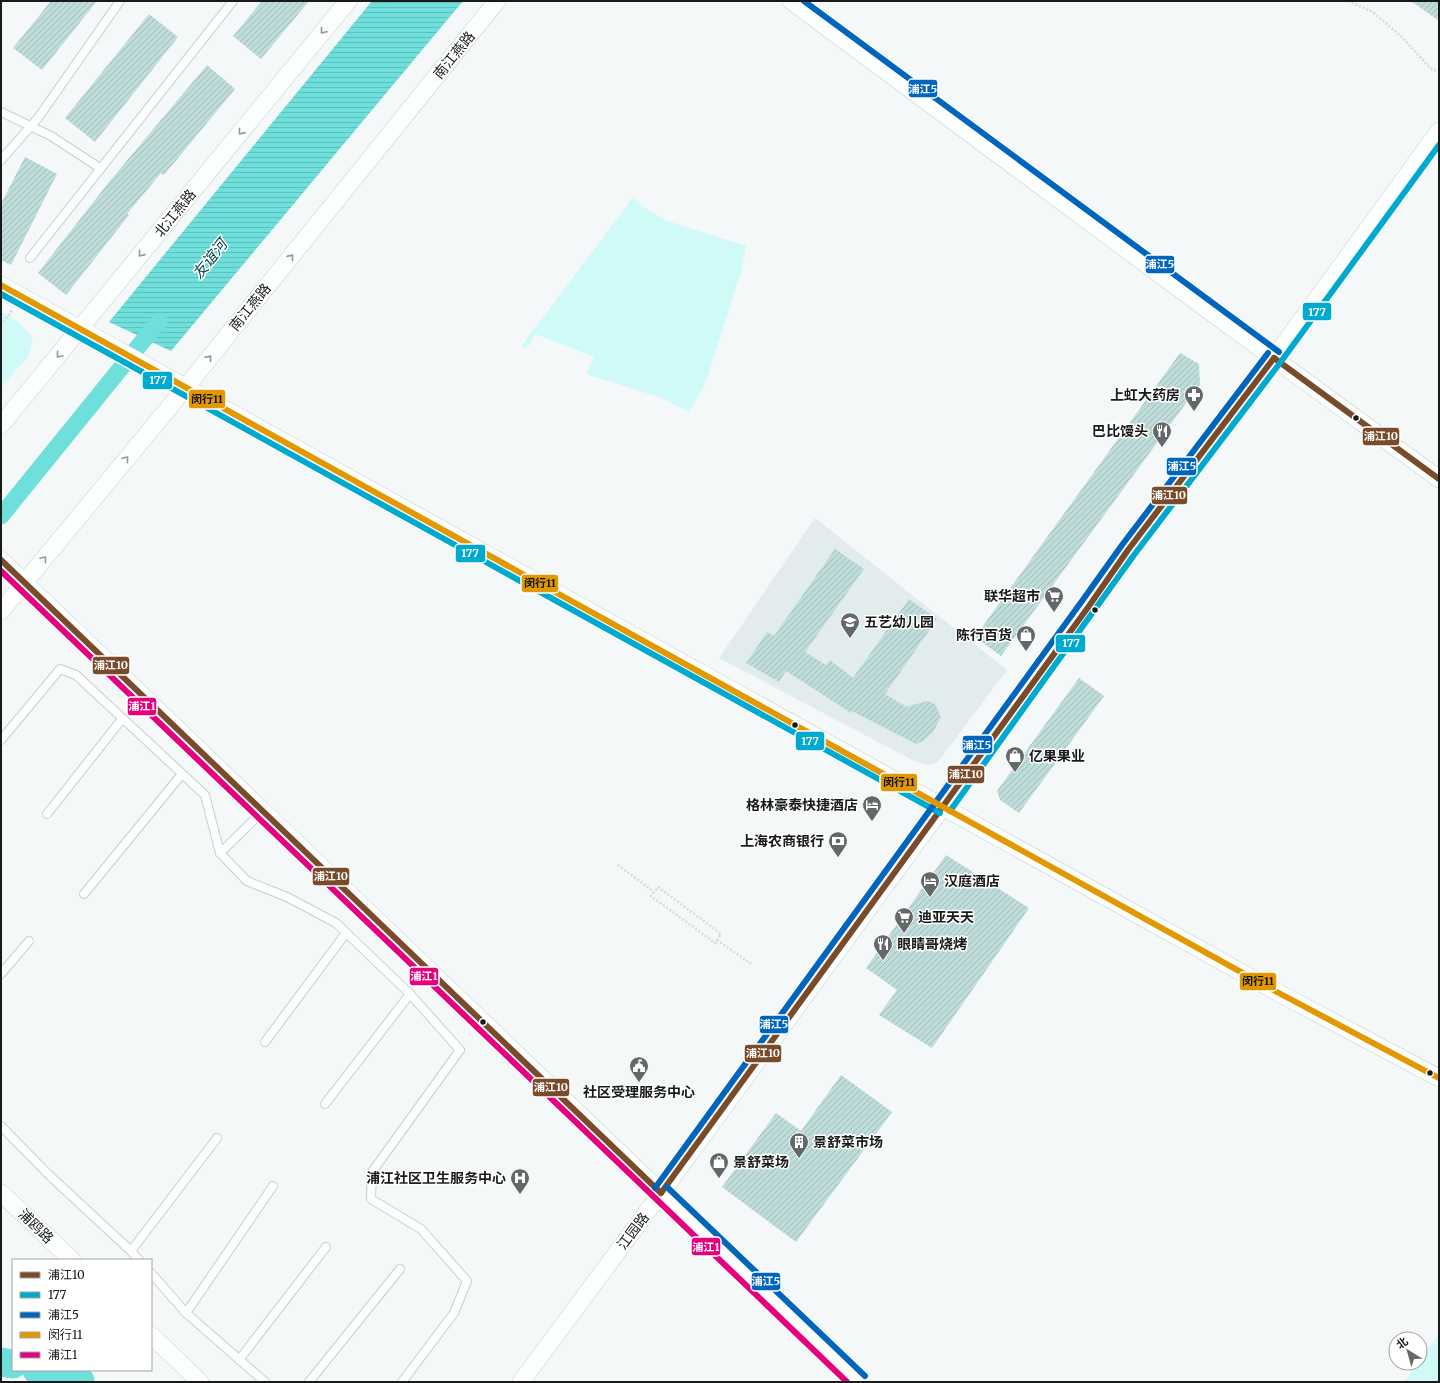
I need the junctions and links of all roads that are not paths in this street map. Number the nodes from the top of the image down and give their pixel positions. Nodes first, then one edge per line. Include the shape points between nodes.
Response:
1 (120, 1) edge
2 (232, 1) edge
3 (348, 1) edge
4 (497, 1) edge
5 (791, 1) edge
6 (1, 112) edge
7 (31, 126) junction
8 (1439, 132) edge
9 (1, 160) edge
10 (100, 168) junction
11 (30, 258) dead end
12 (1, 285) edge
13 (80, 329) junction
14 (1274, 358) junction
15 (186, 387) junction
16 (1, 425) edge
17 (1439, 479) edge
18 (3, 561) edge
19 (24, 582) junction
20 (1, 611) edge
21 (122, 719) junction
22 (1, 740) edge
23 (182, 774) junction
24 (944, 806) junction
25 (263, 811) junction
26 (47, 814) dead end
27 (220, 853) junction
28 (84, 894) dead end
29 (346, 932) junction
30 (29, 941) dead end
31 (1, 974) edge
32 (410, 994) junction
33 (265, 1042) dead end
34 (1439, 1078) edge
35 (325, 1104) dead end
36 (1, 1126) edge
37 (217, 1138) dead end
38 (273, 1186) dead end
39 (1, 1192) edge
40 (661, 1193) junction
41 (326, 1247) dead end
42 (131, 1251) junction
43 (71, 1259) edge
44 (138, 1259) edge
45 (400, 1269) dead end
46 (152, 1274) edge
47 (186, 1313) junction
48 (152, 1336) edge
49 (240, 1360) junction
50 (200, 1382) edge
51 (265, 1382) edge
52 (309, 1382) edge
53 (402, 1382) edge
54 (521, 1382) edge
55 (859, 1382) edge

1 - 7 lane
2 - 10 lane
3 -> 13 street, 北江燕路
15 -> 4 street, 南江燕路
5 - 14 street
6 - 7 lane
7 - 9 lane
7 - 10 lane
8 - 14 street, 江园路
10 - 11 lane
12 - 13 street
13 - 15 street
13 -> 16 street, 北江燕路
14 - 17 street
14 - 24 street, 江园路 via 1128,550
19 -> 15 street, 南江燕路
15 - 24 street
18 - 19 street
19 - 20 street, 南江燕路
19 - 25 street
21 - 22 lane via 76,675 60,669
21 - 23 lane
21 - 26 lane
23 - 27 lane via 205,795
23 - 28 lane
24 - 34 street via 1284,996
24 - 40 street, 江园路
25 - 27 lane
25 - 40 street
27 - 29 lane via 247,881 287,897 336,923
29 - 32 lane
29 - 33 lane
30 - 31 lane
32 - 35 lane
32 - 53 lane via 460,1050 372,1172 371,1199 421,1229 467,1281 454,1314
36 - 42 lane via 49,1175
37 - 42 lane
38 - 47 lane
39 - 43 street, 浦鸥路
40 - 54 street, 江园路
40 - 55 street
41 - 49 lane
42 - 44 lane
45 - 52 lane
46 - 47 lane
47 - 49 lane
48 - 50 street
49 - 51 lane

